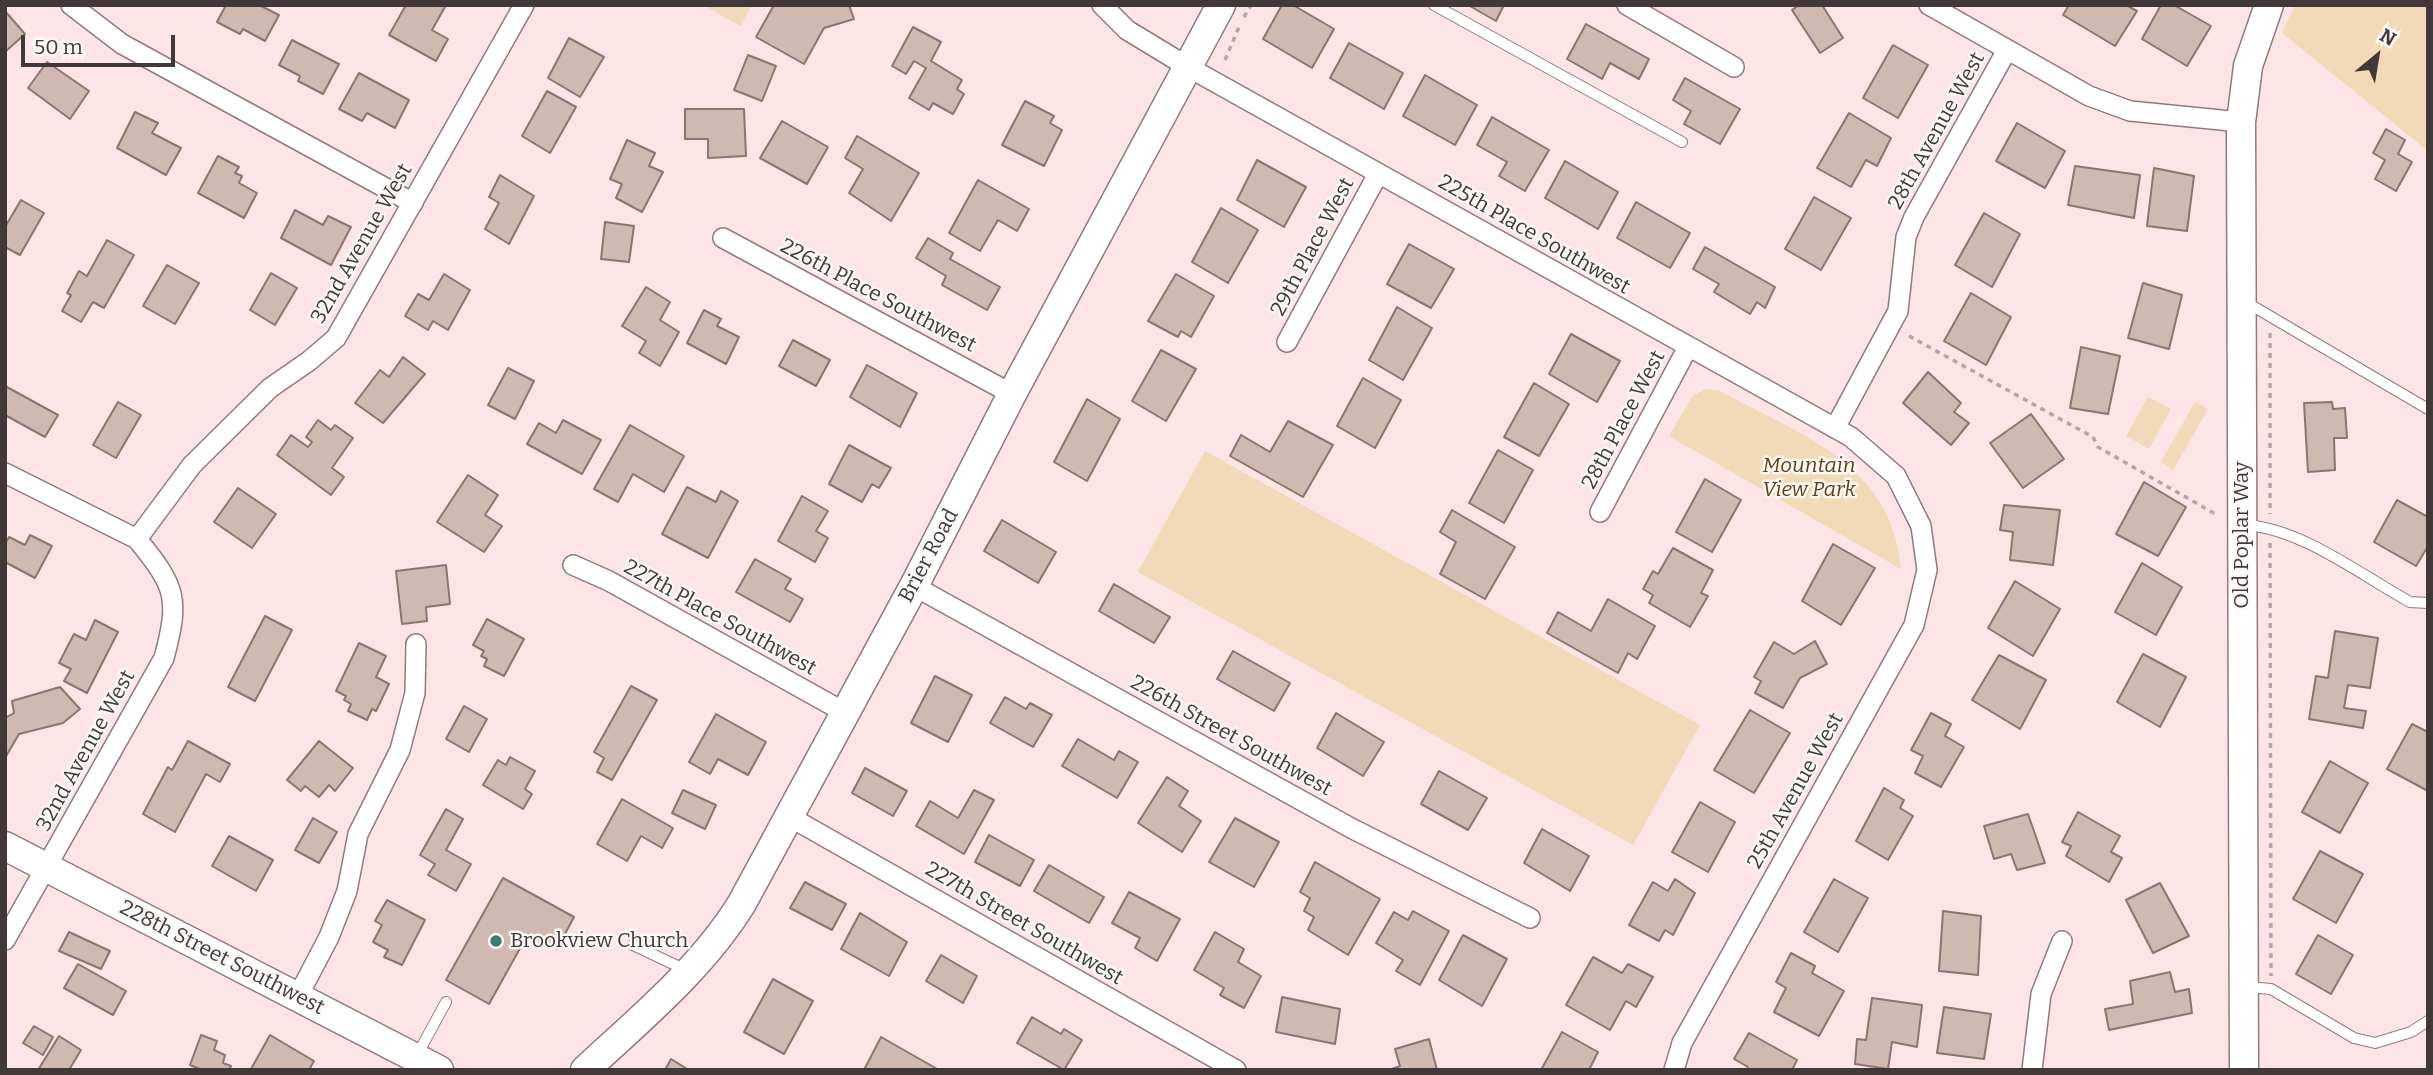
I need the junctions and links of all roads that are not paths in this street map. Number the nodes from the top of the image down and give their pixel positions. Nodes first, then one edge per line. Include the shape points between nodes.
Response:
1 (71, 5) edge
2 (524, 5) edge
3 (1102, 5) edge
4 (1221, 5) edge
5 (1434, 5) edge
6 (1626, 5) edge
7 (1929, 5) edge
8 (2269, 5) edge
9 (2007, 50) junction
10 (1188, 67) junction
11 (1734, 67) dead end
12 (2241, 122) junction
13 (1682, 142) dead end
14 (1378, 174) junction
15 (413, 203) junction
16 (723, 238) dead end
17 (2241, 299) junction
18 (1287, 342) dead end
19 (1688, 349) junction
20 (1012, 394) junction
21 (2428, 409) edge
22 (1835, 428) junction
23 (5, 473) edge
24 (1600, 512) dead end
25 (2232, 521) junction
26 (1921, 526) joint
27 (137, 540) junction
28 (573, 565) dead end
29 (914, 586) junction
30 (2428, 603) edge
31 (416, 644) dead end
32 (844, 712) junction
33 (790, 817) junction
34 (5, 846) edge
35 (47, 867) junction
36 (1530, 918) dead end
37 (5, 940) edge
38 (2063, 941) dead end
39 (633, 945) dead end
40 (687, 970) junction
41 (2257, 988) junction
42 (297, 998) junction
43 (446, 1002) dead end
44 (2428, 1021) edge
45 (427, 1064) edge
46 (585, 1070) edge
47 (1236, 1070) edge
48 (1674, 1070) edge
49 (2032, 1070) edge
50 (2244, 1070) edge

1 - 15 street via 122,44
2 - 15 street, 32nd Avenue West
3 - 10 street, 225th Place Southwest via 1127,30
4 - 10 main road, Brier Road
5 - 13 lane
6 - 11 street
7 - 9 street
8 - 12 main road, Old Poplar Way via 2248,66
9 - 12 street via 2090,96 2130,111
9 - 22 street, 28th Avenue West via 1914,217 1906,237 1898,311
10 - 14 street, 225th Place Southwest
10 - 20 main road, Brier Road
12 - 17 main road, Old Poplar Way
14 - 18 street, 29th Place West
14 - 19 street, 225th Place Southwest
15 - 27 street, 32nd Avenue West via 336,338 270,388 192,464
16 - 20 street, 226th Place Southwest
17 - 21 lane
17 - 25 main road, Old Poplar Way
19 - 22 street, 225th Place Southwest
19 - 24 street, 28th Place West
20 - 29 main road, Brier Road
22 - 26 street, 225th Place Southwest via 1896,476
23 - 27 street
25 - 30 lane via 2270,526 2292,535 2410,602
25 - 41 main road, Old Poplar Way
26 - 48 street, 25th Avenue West via 1927,569 1914,625 1682,1043
27 - 35 street, 32nd Avenue West via 166,575 175,617 164,658
28 - 32 street, 227th Place Southwest
29 - 32 main road, Brier Road
29 - 36 street, 226th Street Southwest via 1351,828
31 - 42 street via 415,693 400,750 358,834 347,891
32 - 33 main road, Brier Road
33 - 40 main road, Brier Road via 730,922
33 - 47 street, 227th Street Southwest
34 - 35 main road, 228th Street Southwest
35 - 37 street, 32nd Avenue West
35 - 42 main road, 228th Street Southwest
38 - 49 street via 2041,994
39 - 40 lane
40 - 46 main road, Brier Road
41 - 44 lane via 2354,1038 2375,1043 2411,1032
41 - 50 main road, Old Poplar Way
42 - 45 main road, 228th Street Southwest
43 - 45 lane

